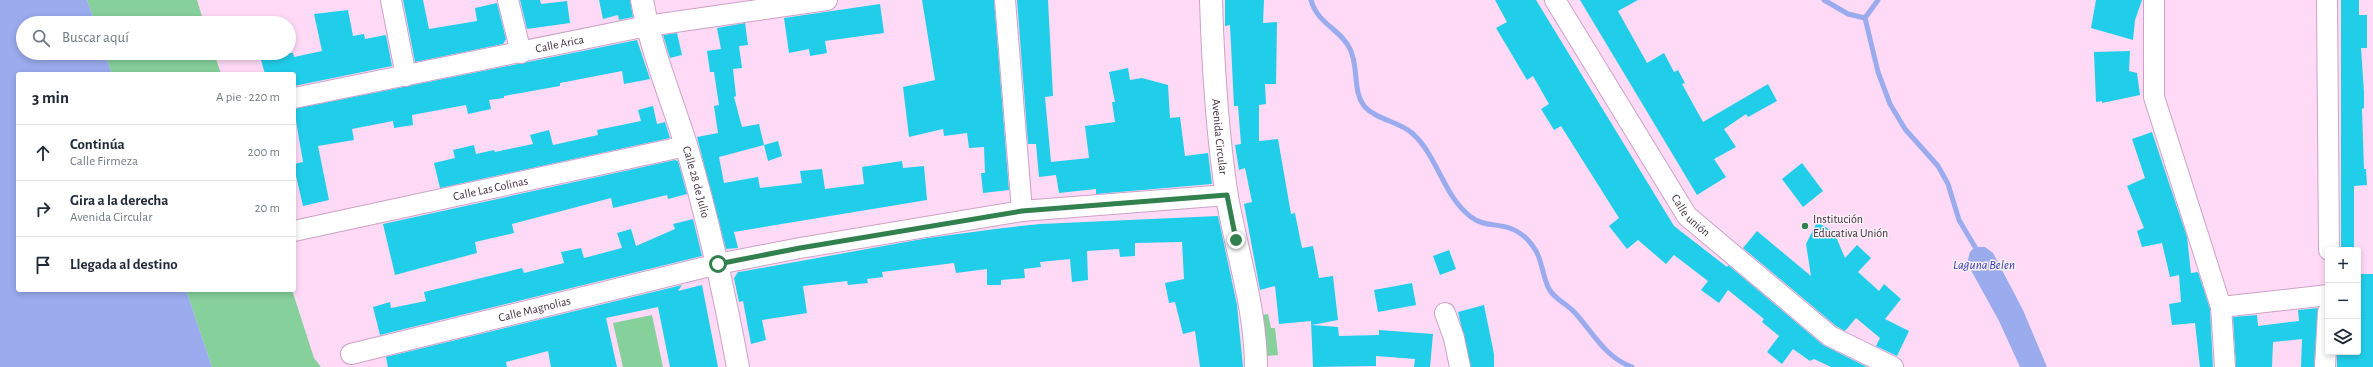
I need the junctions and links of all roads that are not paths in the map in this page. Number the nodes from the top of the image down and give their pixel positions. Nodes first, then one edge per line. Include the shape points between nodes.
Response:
1 (391, 0) edge
2 (508, 0) edge
3 (642, 0) edge
4 (827, 0) edge
5 (1005, 0) edge
6 (1211, 0) edge
7 (1555, 0) edge
8 (2154, 0) edge
9 (2327, 0) edge
10 (647, 26) junction
11 (521, 53) junction
12 (406, 76) junction
13 (296, 98) edge
14 (686, 146) junction
15 (1227, 195) junction
16 (1022, 211) junction
17 (296, 231) edge
18 (2328, 247) edge
19 (718, 264) junction
20 (2325, 295) edge
21 (2221, 307) junction
22 (1445, 313) dead end
23 (2328, 319) edge
24 (351, 354) dead end
25 (738, 367) edge
26 (1256, 367) edge
27 (1460, 367) edge
28 (1893, 367) edge
29 (2225, 367) edge
30 (2325, 367) edge

1 - 12 street
2 - 11 street
3 - 10 street, Calle 28 de Julio
4 - 10 street, Calle Arica
5 - 16 street
6 - 15 street, Avenida Circular via 1214,77
7 - 28 street, Calle unión via 1687,216 1830,336
8 - 21 street via 2154,97
9 - 18 street
10 - 11 street, Calle Arica
10 - 14 street, Calle 28 de Julio
11 - 12 street, Calle Arica
12 - 13 street, Calle Arica
14 - 17 street, Calle Las Colinas
14 - 19 street, Calle 28 de Julio
15 - 16 street, Calle Magnolias
15 - 26 street, Avenida Circular via 1248,304
16 - 19 street, Calle Magnolias
19 - 24 street, Calle Magnolias
19 - 25 street, Calle 28 de Julio
20 - 21 street
21 - 29 street
22 - 27 street
23 - 30 street

